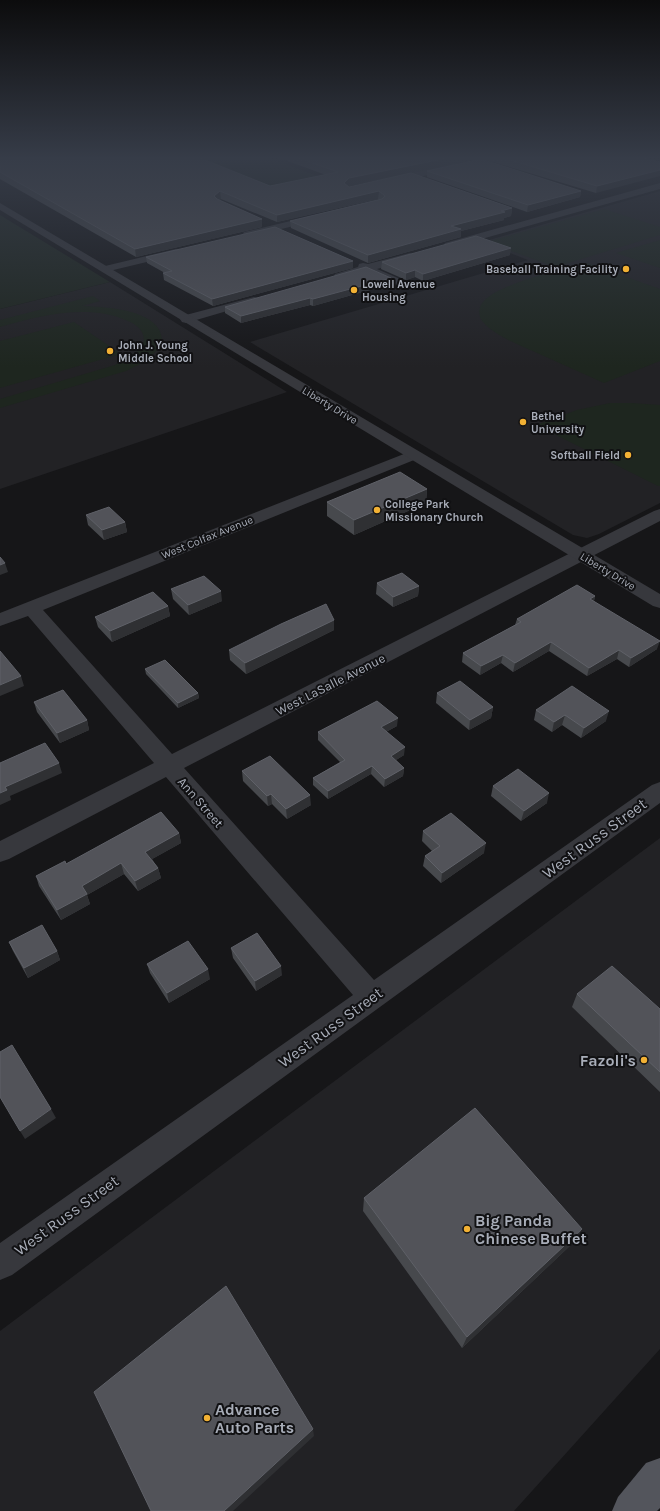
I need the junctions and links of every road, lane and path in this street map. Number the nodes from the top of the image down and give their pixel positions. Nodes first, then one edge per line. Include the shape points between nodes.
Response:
1 (34, 227) edge
2 (276, 227) joint
3 (514, 227) edge
4 (290, 234) edge
5 (239, 236) edge
6 (441, 247) edge
7 (187, 249) edge
8 (419, 254) edge
9 (353, 262) edge
10 (367, 268) junction
11 (105, 269) junction
12 (331, 278) edge
13 (403, 284) dead end
14 (266, 296) edge
15 (186, 319) junction
16 (414, 456) junction
17 (660, 514) edge
18 (581, 555) junction
19 (660, 602) edge
20 (30, 607) junction
21 (0, 620) edge
22 (170, 766) junction
23 (660, 791) edge
24 (0, 852) edge
25 (372, 997) junction
26 (0, 1263) edge
27 (660, 1477) edge
28 (632, 1511) edge

1 - 11 street, Liberty Drive
2 - 4 street
2 - 5 street
3 - 6 street
7 - 11 street
8 - 10 street
9 - 10 street
10 - 12 street
10 - 13 street
11 - 15 street, Liberty Drive
14 - 15 street
15 - 16 street, Liberty Drive
16 - 18 street, Liberty Drive
16 - 20 street, West Colfax Avenue
17 - 18 street, West LaSalle Avenue
18 - 19 street, Liberty Drive
18 - 22 street, West LaSalle Avenue
20 - 21 street, West Colfax Avenue
20 - 22 street, Ann Street
22 - 24 street, West LaSalle Avenue
22 - 25 street, Ann Street
23 - 25 street, West Russ Street
25 - 26 street, West Russ Street
27 - 28 main road

